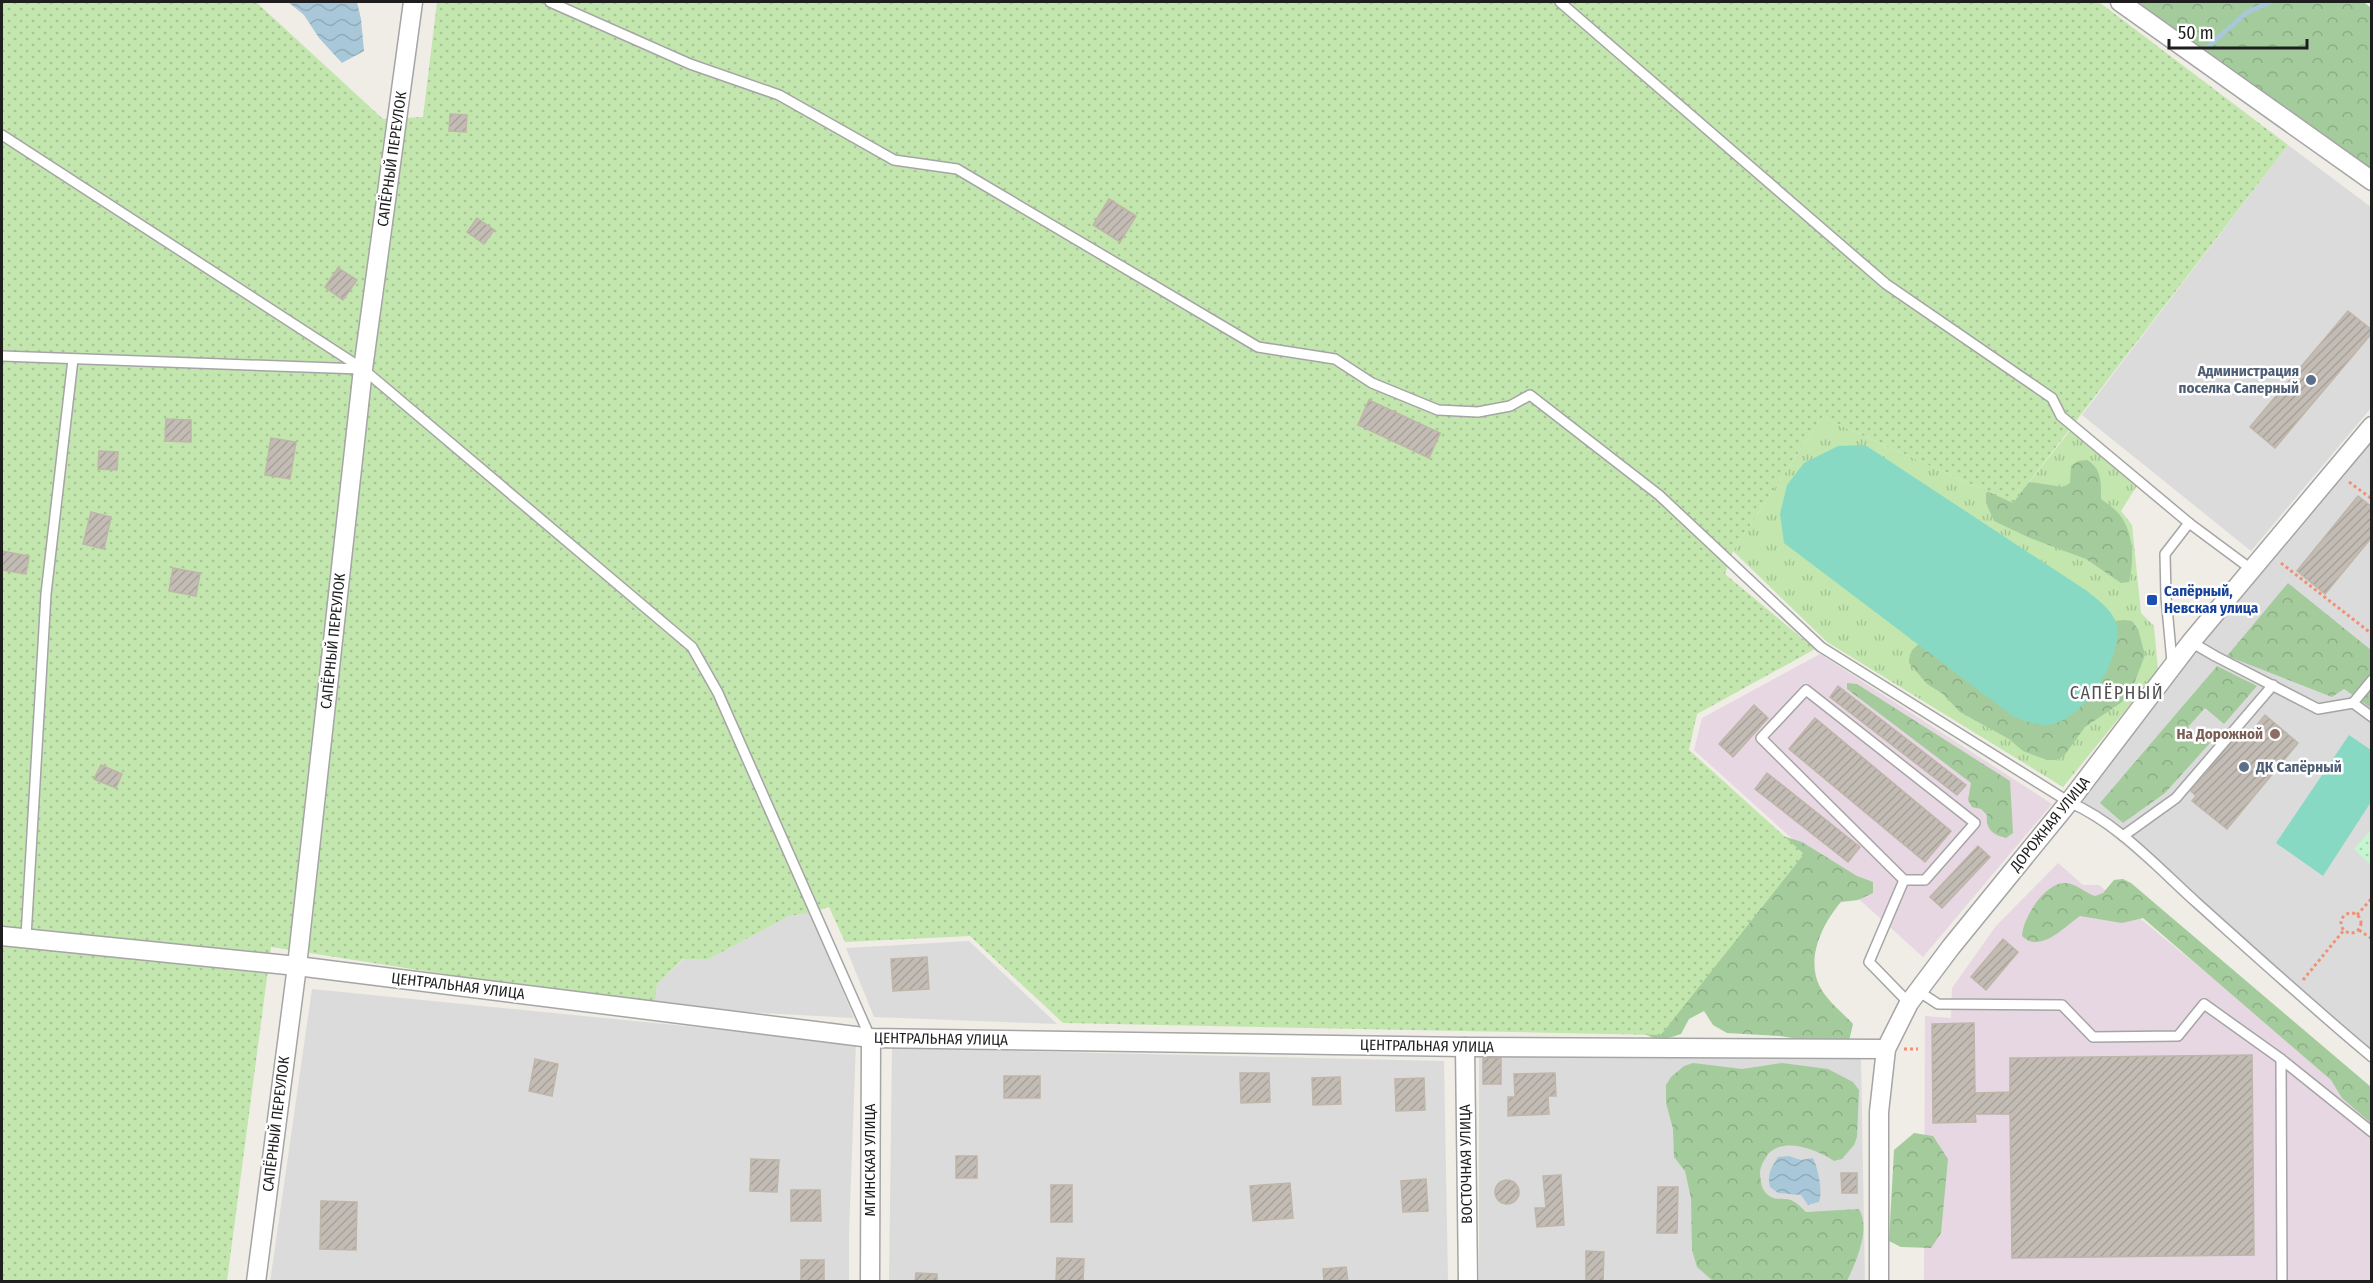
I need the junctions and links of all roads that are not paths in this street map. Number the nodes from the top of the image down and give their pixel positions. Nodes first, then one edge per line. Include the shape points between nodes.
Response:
1 (413, 2) edge
2 (550, 2) edge
3 (1560, 2) edge
4 (2120, 2) edge
5 (2, 135) edge
6 (2372, 181) edge
7 (2, 356) edge
8 (73, 359) junction
9 (363, 369) junction
10 (2372, 426) edge
11 (2189, 523) junction
12 (2251, 569) junction
13 (2191, 642) junction
14 (2173, 665) junction
15 (2372, 680) edge
16 (2273, 685) junction
17 (2353, 703) junction
18 (2372, 717) edge
19 (2068, 802) junction
20 (2123, 836) junction
21 (1904, 879) junction
22 (2, 936) edge
23 (26, 937) junction
24 (297, 966) junction
25 (1913, 997) junction
26 (871, 1038) junction
27 (1465, 1047) junction
28 (1886, 1049) junction
29 (2372, 1057) edge
30 (2281, 1059) junction
31 (2372, 1132) edge
32 (256, 1281) edge
33 (870, 1281) edge
34 (1468, 1281) edge
35 (1879, 1281) edge
36 (2282, 1281) edge

1 - 9 street, САПЁРНЫЙ ПЕРЕУЛОК
2 - 19 lane via 690,64 779,95 894,160 957,170 1258,347 1335,358 1372,382 1438,410 1478,412 1510,406 1530,395 1659,495 1821,647
3 - 11 lane via 1886,284 2052,398 2061,416
4 - 6 street
5 - 9 lane
7 - 8 lane
8 - 9 lane
8 - 23 lane via 46,594
9 - 24 street, САПЁРНЫЙ ПЕРЕУЛОК
9 - 26 lane via 692,647 718,693
10 - 12 street, ДОРОЖНАЯ УЛИЦА
11 - 12 lane
11 - 14 lane via 2165,554
12 - 13 street, ДОРОЖНАЯ УЛИЦА
13 - 14 street, ДОРОЖНАЯ УЛИЦА
13 - 16 lane
14 - 19 street, ДОРОЖНАЯ УЛИЦА
15 - 17 lane
16 - 17 lane via 2318,709
16 - 20 lane via 2176,798
17 - 18 lane
19 - 20 lane via 2089,811
19 - 25 street, ДОРОЖНАЯ УЛИЦА
20 - 29 lane
21 - 21 lane via 1761,738 1806,690 1975,823 1925,880
21 - 25 lane via 1869,962
22 - 23 street, ЦЕНТРАЛЬНАЯ УЛИЦА
23 - 24 street, ЦЕНТРАЛЬНАЯ УЛИЦА
24 - 26 street, ЦЕНТРАЛЬНАЯ УЛИЦА
24 - 32 street, САПЁРНЫЙ ПЕРЕУЛОК
25 - 28 street, ДОРОЖНАЯ УЛИЦА
25 - 30 lane via 1938,1004 2062,1005 2094,1037 2178,1036 2204,1004
26 - 27 street, ЦЕНТРАЛЬНАЯ УЛИЦА
26 - 33 street, МГИНСКАЯ УЛИЦА
27 - 28 street, ЦЕНТРАЛЬНАЯ УЛИЦА
27 - 34 street, ВОСТОЧНАЯ УЛИЦА
28 - 35 street, ДОРОЖНАЯ УЛИЦА via 1879,1112
30 - 31 lane
30 - 36 lane

